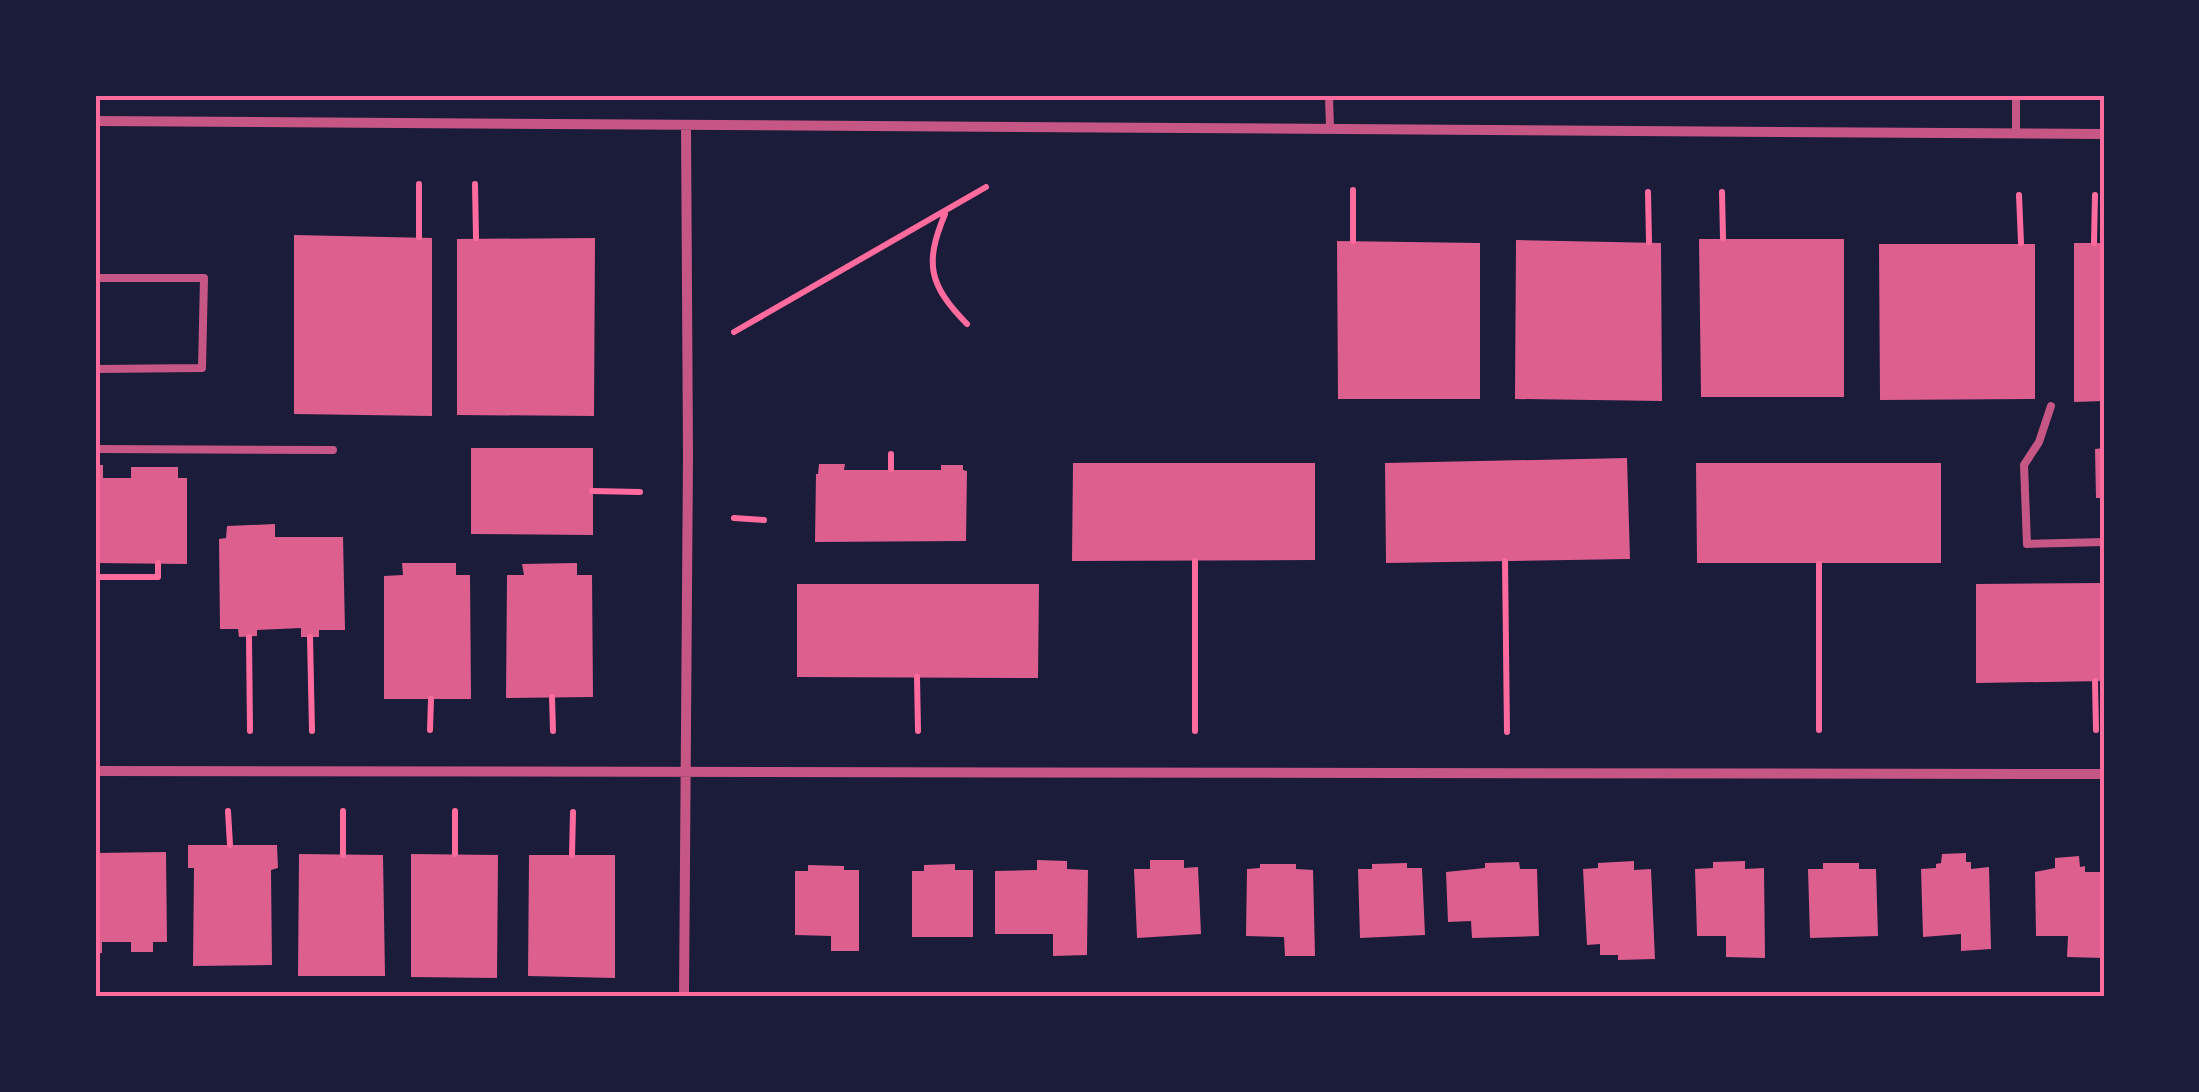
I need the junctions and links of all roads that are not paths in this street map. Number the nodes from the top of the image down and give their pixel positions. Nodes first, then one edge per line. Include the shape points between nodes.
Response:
1 (1330, 95) edge
2 (2016, 95) edge
3 (95, 121) edge
4 (686, 127) junction
5 (1330, 129) junction
6 (2016, 134) junction
7 (2104, 134) edge
8 (95, 278) edge
9 (95, 369) edge
10 (2051, 406) dead end
11 (95, 449) edge
12 (333, 450) dead end
13 (2104, 542) edge
14 (684, 770) junction
15 (95, 771) edge
16 (2104, 774) edge
17 (684, 997) edge

1 - 5 lane
2 - 6 lane
3 - 4 street
4 - 5 street
4 - 14 street
5 - 6 street
6 - 7 street
8 - 9 lane via 204,278 202,368
10 - 13 lane via 2024,466 2027,544
11 - 12 lane
14 - 15 street
14 - 16 street
14 - 17 street

